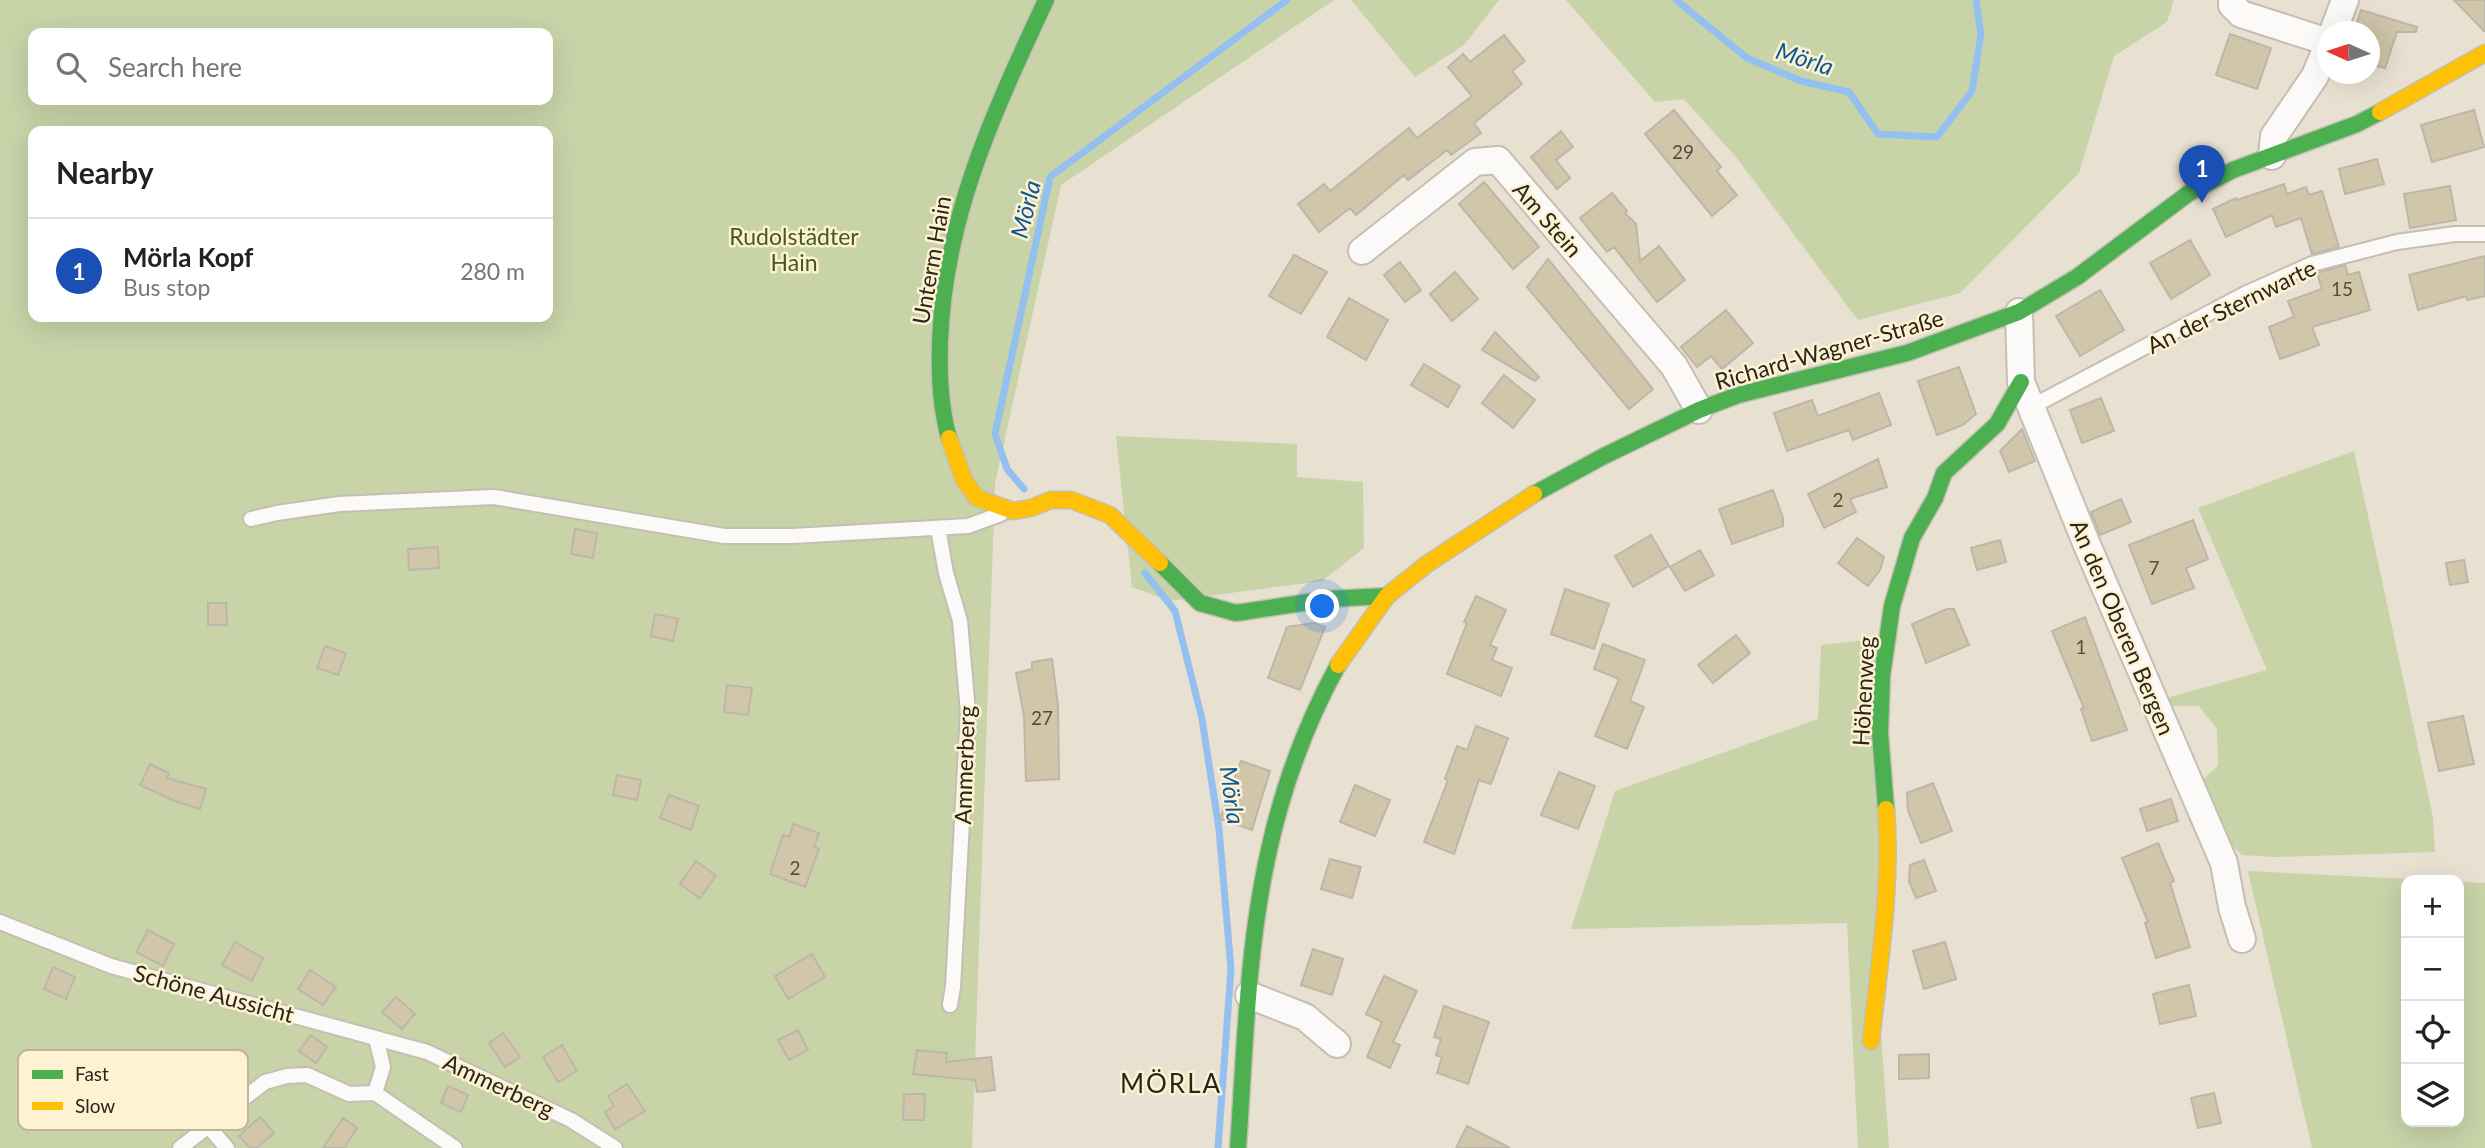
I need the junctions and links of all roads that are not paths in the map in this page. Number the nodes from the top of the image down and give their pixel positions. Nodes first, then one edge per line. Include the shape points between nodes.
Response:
1 (1046, 0) edge
2 (2232, 0) edge
3 (2345, 0) edge
4 (2337, 21) edge
5 (2317, 40) edge
6 (2485, 53) edge
7 (2317, 71) edge
8 (2272, 156) junction
9 (2485, 234) edge
10 (1362, 251) dead end
11 (2019, 312) junction
12 (2021, 382) junction
13 (2031, 407) junction
14 (1699, 410) junction
15 (1013, 511) junction
16 (251, 519) dead end
17 (938, 528) junction
18 (1387, 596) junction
19 (0, 922) edge
20 (2242, 939) dead end
21 (1249, 995) junction
22 (950, 1005) dead end
23 (376, 1038) junction
24 (1871, 1041) dead end
25 (1336, 1044) dead end
26 (376, 1093) junction
27 (248, 1095) edge
28 (203, 1130) edge
29 (211, 1130) edge
30 (180, 1148) edge
31 (227, 1148) edge
32 (455, 1148) edge
33 (615, 1148) edge
34 (1238, 1148) edge

1 - 15 street, Unterm Hain via 980,147 961,205 941,307 939,373 944,421 954,457 977,498
2 - 5 street via 2241,14
3 - 4 street
6 - 8 street, Richard-Wagner-Straße via 2357,124
7 - 8 street via 2274,136
8 - 11 street, Richard-Wagner-Straße via 2189,193 2077,276
9 - 13 lane, An der Sternwarte via 2396,242 2312,264 2245,294
10 - 14 street, Am Stein via 1475,162 1498,160 1674,366
11 - 12 street, An den Oberen Bergen
11 - 14 street, Richard-Wagner-Straße via 1907,353
12 - 13 street, An den Oberen Bergen
12 - 24 street, Höhenweg via 1997,424 1944,473 1912,538 1892,606 1880,733 1889,845 1887,888
13 - 20 street, An den Oberen Bergen via 2224,863
14 - 18 street via 1522,501
15 - 17 lane via 968,526
15 - 18 street via 1051,500 1071,500 1110,515 1200,603 1236,613 1328,599
16 - 17 lane via 340,503 494,497 724,536
17 - 22 lane, Ammerberg via 960,621 968,712
18 - 21 street via 1342,657 1318,704 1283,798 1261,896
19 - 23 lane, Schöne Aussicht via 111,965
21 - 25 street via 1304,1017
21 - 34 street
23 - 26 lane via 383,1067
23 - 33 lane, Ammerberg via 428,1052 572,1119
26 - 27 lane via 349,1094 307,1076 287,1076 265,1082
26 - 32 lane
28 - 30 lane
29 - 31 lane

